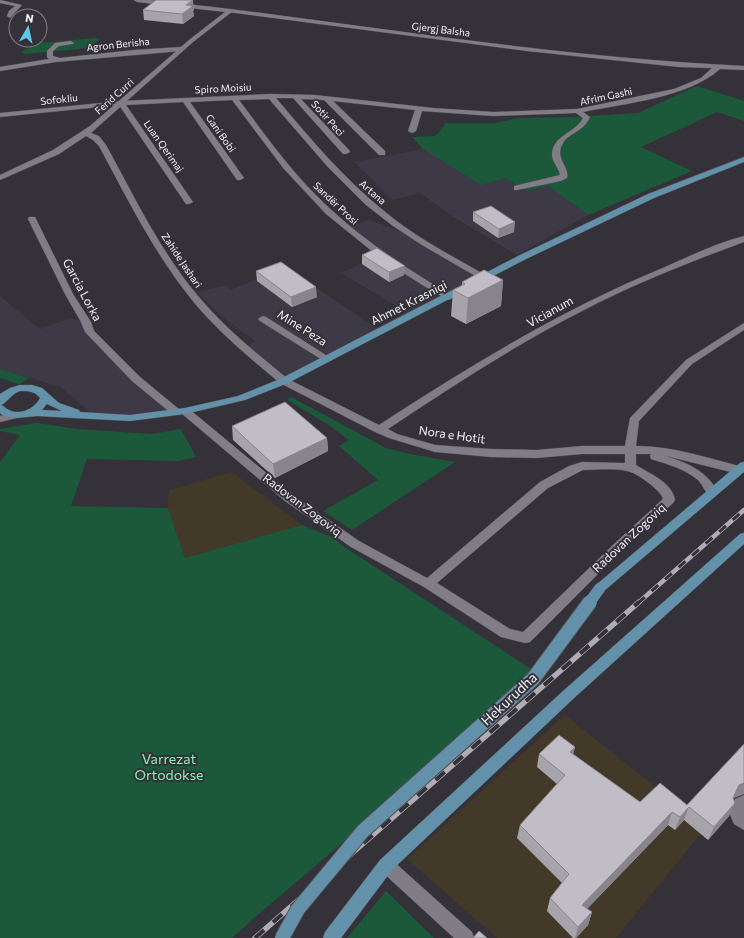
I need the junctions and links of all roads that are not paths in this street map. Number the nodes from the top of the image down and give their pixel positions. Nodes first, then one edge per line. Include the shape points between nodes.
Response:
1 (137, 0) edge
2 (0, 1) edge
3 (16, 8) edge
4 (230, 11) junction
5 (71, 42) dead end
6 (181, 49) junction
7 (56, 60) junction
8 (2, 67) edge
9 (717, 68) junction
10 (744, 68) edge
11 (270, 96) junction
12 (295, 96) junction
13 (233, 97) junction
14 (326, 98) junction
15 (185, 100) junction
16 (121, 103) junction
17 (419, 108) junction
18 (578, 111) junction
19 (0, 115) edge
20 (412, 131) dead end
21 (86, 133) junction
22 (346, 152) dead end
23 (382, 152) dead end
24 (744, 159) edge
25 (0, 178) edge
26 (240, 178) dead end
27 (517, 188) dead end
28 (190, 202) dead end
29 (32, 219) dead end
30 (744, 240) edge
31 (484, 278) junction
32 (448, 297) junction
33 (263, 319) dead end
34 (744, 326) edge
35 (327, 359) junction
36 (284, 382) junction
37 (0, 387) edge
38 (19, 389) junction
39 (45, 398) junction
40 (0, 402) edge
41 (0, 408) edge
42 (181, 412) junction
43 (30, 413) junction
44 (17, 415) junction
45 (95, 417) junction
46 (0, 419) edge
47 (379, 430) junction
48 (630, 449) junction
49 (631, 467) junction
50 (742, 468) edge
51 (712, 492) junction
52 (744, 537) edge
53 (428, 584) junction
54 (744, 802) edge
55 (744, 823) edge
56 (386, 865) junction
57 (282, 938) edge
58 (331, 938) edge
59 (466, 938) edge

1 - 4 street, Gjergj Balsha
2 - 3 street via 19,5
4 - 6 street, Ferid Curri
4 - 9 street, Gjergj Balsha via 452,40
5 - 7 street, Agron Berisha via 57,44 50,51 50,57
6 - 7 street, Agron Berisha
6 - 16 street, Ferid Curri
7 - 8 street, Agron Berisha
9 - 10 street, Gjergj Balsha
9 - 18 street, Afrim Gashi via 703,79 676,91
11 - 12 street, Spiro Moisiu
11 - 13 street, Spiro Moisiu
11 - 31 street, Artana via 323,158 369,204 428,245
12 - 14 street, Spiro Moisiu
12 - 22 street, Sotir Peci
13 - 15 street, Spiro Moisiu
13 - 32 street, Sandër Prosi via 295,178 323,206 384,257
14 - 17 street, Spiro Moisiu
14 - 23 street
15 - 16 street, Spiro Moisiu
15 - 26 street, Gani Bobi
16 - 19 street, Sofokliu
16 - 21 street, Ferid Curri
16 - 28 street, Luan Qerimaj
17 - 18 street, Spiro Moisiu via 505,114
17 - 20 street
18 - 27 street, Afrim Gashi via 587,118 584,124 563,137 556,149 555,156 564,176 558,180
21 - 25 street, Ferid Curri via 56,152
21 - 36 street, Zahide Jashari via 102,145 158,246 195,298 246,350
24 - 31 main road, Ahmet Krasniqi via 651,196
29 - 42 street, Garcia Lorka via 90,332 136,379
30 - 47 street, Vicianum via 694,258 578,310 474,370
31 - 32 main road, Ahmet Krasniqi
32 - 35 main road, Ahmet Krasniqi
33 - 35 street, Mine Peza
34 - 48 street via 688,362 634,420
35 - 36 main road, Ahmet Krasniqi
36 - 42 main road, Ahmet Krasniqi via 241,398
36 - 47 street, Nora e Hotit
37 - 38 main road, Ahmet Krasniqi
38 - 39 main road, Ahmet Krasniqi via 40,391
38 - 40 main road via 6,394
39 - 43 main road via 41,406
39 - 45 main road, Ahmet Krasniqi via 65,409
41 - 44 main road via 6,413
42 - 45 main road, Ahmet Krasniqi via 130,418
42 - 53 street, Radovan Zogoviq via 318,519 355,544
43 - 44 main road, Ahmet Krasniqi
43 - 45 main road, Ahmet Krasniqi
44 - 46 street
47 - 48 street, Nora e Hotit via 405,441 435,448 491,454
48 - 49 street
48 - 50 street, Nora e Hotit via 675,453
48 - 51 street, Nora e Hotit via 677,463 693,471 703,479
49 - 53 street via 582,466 544,485
49 - 53 street, Radovan Zogoviq via 665,489 669,500 525,638 506,633
50 - 51 main road, Hekurudha
51 - 57 main road, Hekurudha, bridge via 600,588 533,679 363,831 298,909
52 - 56 main road via 568,695
54 - 55 street via 736,812
56 - 58 main road
56 - 59 street

